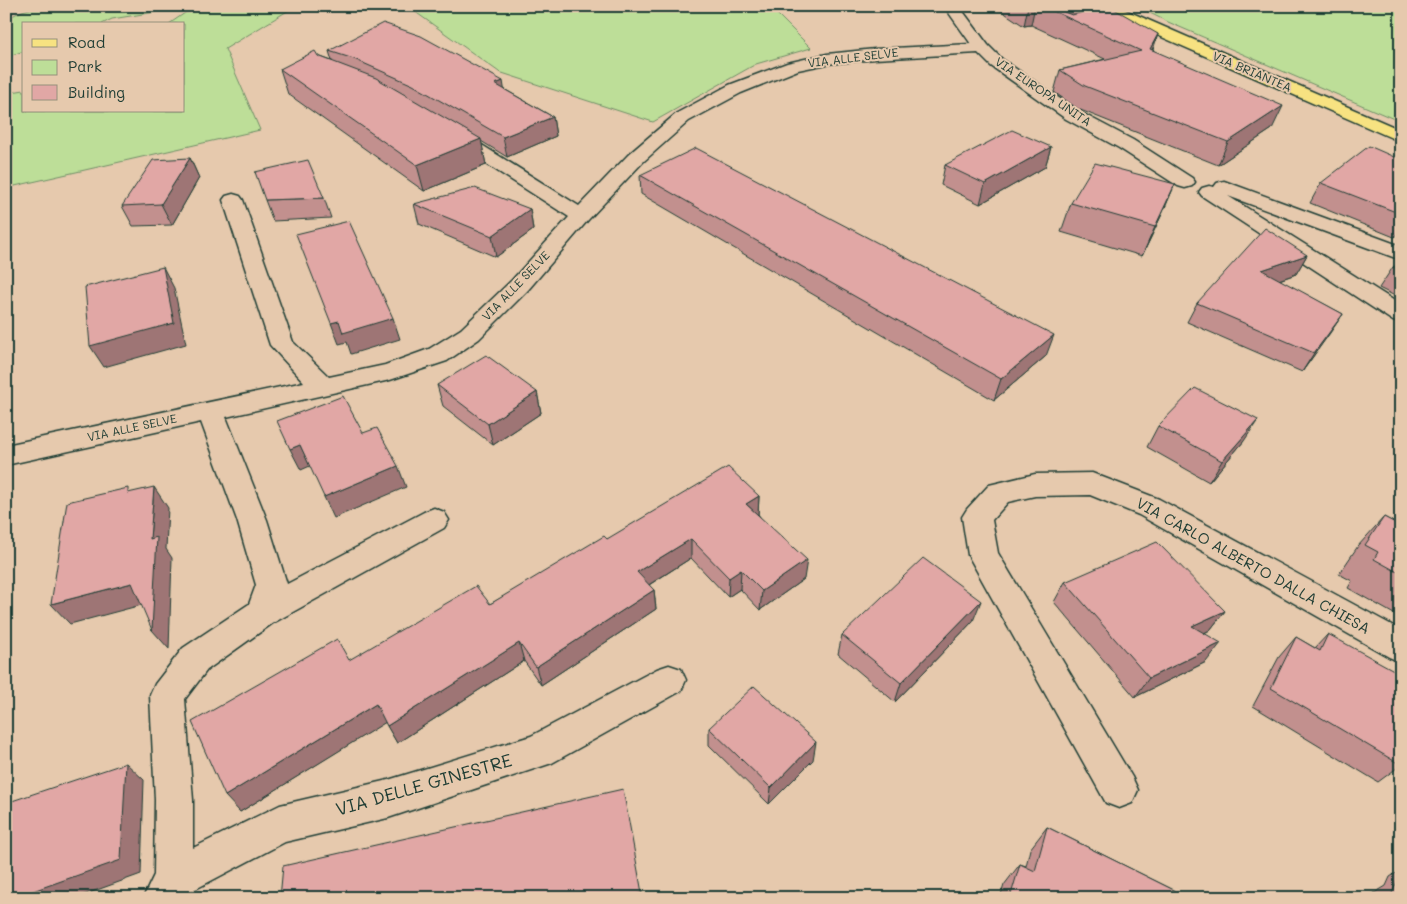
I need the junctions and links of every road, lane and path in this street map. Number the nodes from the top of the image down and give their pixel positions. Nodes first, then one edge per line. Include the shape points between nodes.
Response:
1 (951, 6) edge
2 (1103, 6) edge
3 (982, 48) junction
4 (439, 126) edge
5 (1401, 136) edge
6 (1126, 144) junction
7 (1212, 185) junction
8 (233, 200) dead end
9 (581, 216) junction
10 (1401, 254) edge
11 (1401, 316) edge
12 (324, 387) junction
13 (210, 410) junction
14 (6, 456) edge
15 (434, 520) dead end
16 (262, 613) junction
17 (1401, 647) edge
18 (669, 680) dead end
19 (1119, 790) dead end
20 (168, 888) edge

1 - 3 street, VIA EUROPA UNITA
2 - 5 main road, VIA BRIANTEA
3 - 6 street, VIA EUROPA UNITA via 997,63 1072,115
3 - 9 street, VIA ALLE SELVE via 827,59 793,66 735,89 683,117 636,158
4 - 9 street
6 - 7 street, VIA EUROPA UNITA
6 - 7 street, VIA EUROPA UNITA via 1195,189
7 - 10 street, VIA EUROPA UNITA
7 - 11 street
8 - 12 street via 282,345
9 - 12 street, VIA ALLE SELVE via 520,285 470,334 438,355 390,372
12 - 13 street, VIA ALLE SELVE
13 - 14 street, VIA ALLE SELVE
13 - 16 street via 252,520 272,585
15 - 16 street, VIA DELLE GINESTRE
16 - 20 street, VIA DELLE GINESTRE via 195,659 167,695 174,800
17 - 19 street, VIA CARLO ALBERTO DALLA CHIESA via 1149,507 1092,484 1036,485 999,493 977,517 983,555
18 - 20 street, VIA DELLE GINESTRE via 539,752 388,800 280,824

